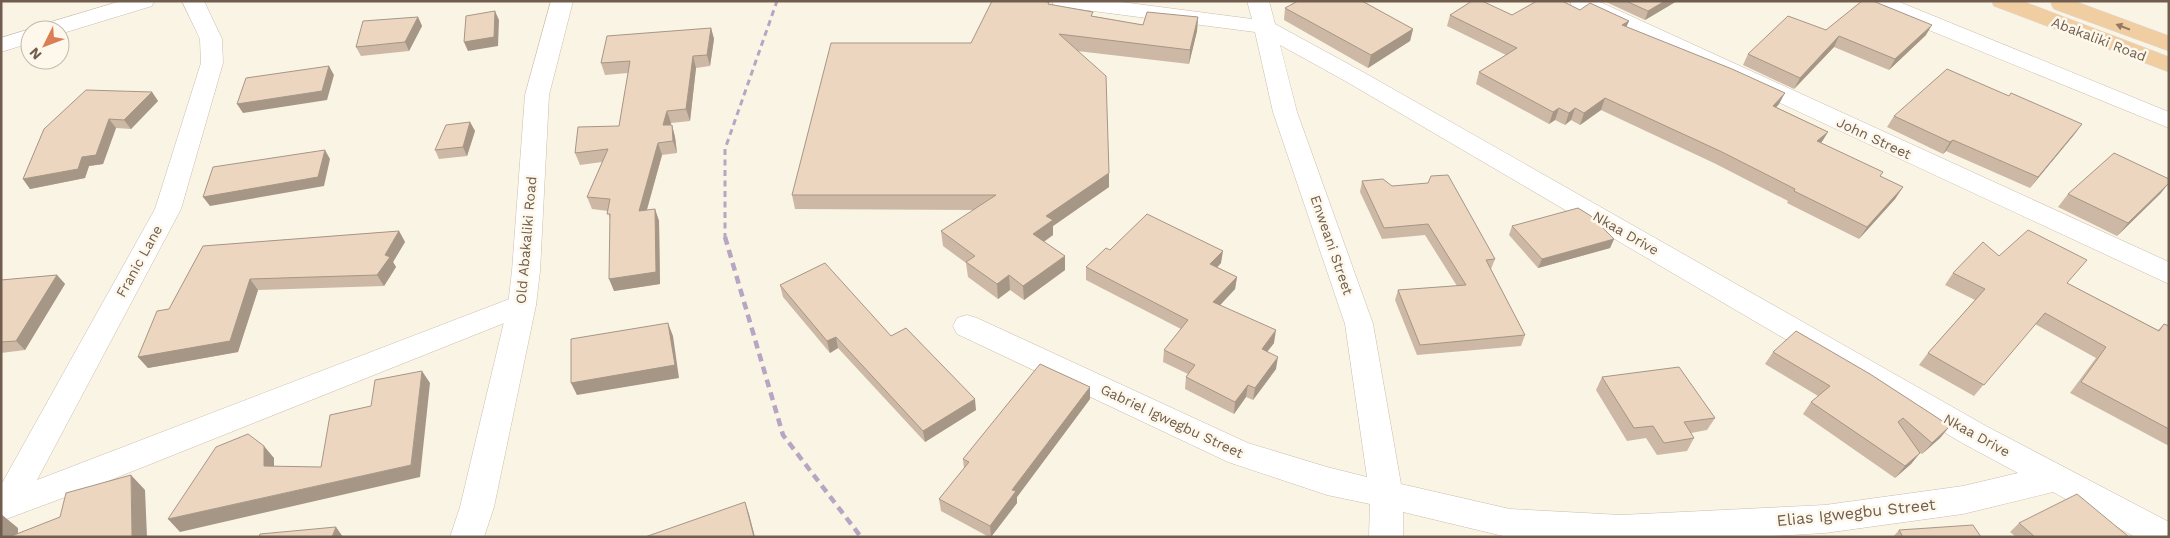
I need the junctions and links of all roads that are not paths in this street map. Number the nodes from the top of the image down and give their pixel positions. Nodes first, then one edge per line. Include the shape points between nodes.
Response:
1 (144, 1) edge
2 (193, 1) edge
3 (562, 1) edge
4 (1062, 1) edge
5 (1580, 1) edge
6 (1878, 1) edge
7 (2002, 1) edge
8 (2055, 1) edge
9 (1262, 9) edge
10 (70, 24) edge
11 (20, 39) edge
12 (2169, 44) edge
13 (1, 45) edge
14 (2169, 65) edge
15 (2169, 120) edge
16 (2169, 274) edge
17 (522, 305) junction
18 (967, 326) dead end
19 (2056, 478) junction
20 (1386, 493) junction
21 (4, 506) edge
22 (467, 537) edge
23 (1386, 537) edge
24 (2166, 537) edge

1 - 10 street
2 - 21 street, Franic Lane via 211,39 212,63 168,209
3 - 17 street, Old Abakaliki Road via 537,95
4 - 9 street, Nkaa Drive
5 - 16 street, John Street
6 - 15 street
7 - 14 highway, Abakaliki Road
12 -> 8 highway, Abakaliki Road
9 - 19 street, Nkaa Drive via 1355,77 1974,435
9 - 20 street, Enweani Street via 1286,112 1359,324
11 - 13 street
17 - 21 street, Franic Lane
17 - 22 street, Old Abakaliki Road via 477,507
18 - 20 street, Gabriel Igwegbu Street via 1239,453 1327,481
19 - 20 street, Elias Igwegbu Street via 1964,500 1824,519 1621,529 1510,523
19 - 24 street, Nkaa Drive
20 - 23 street, Enweani Street

